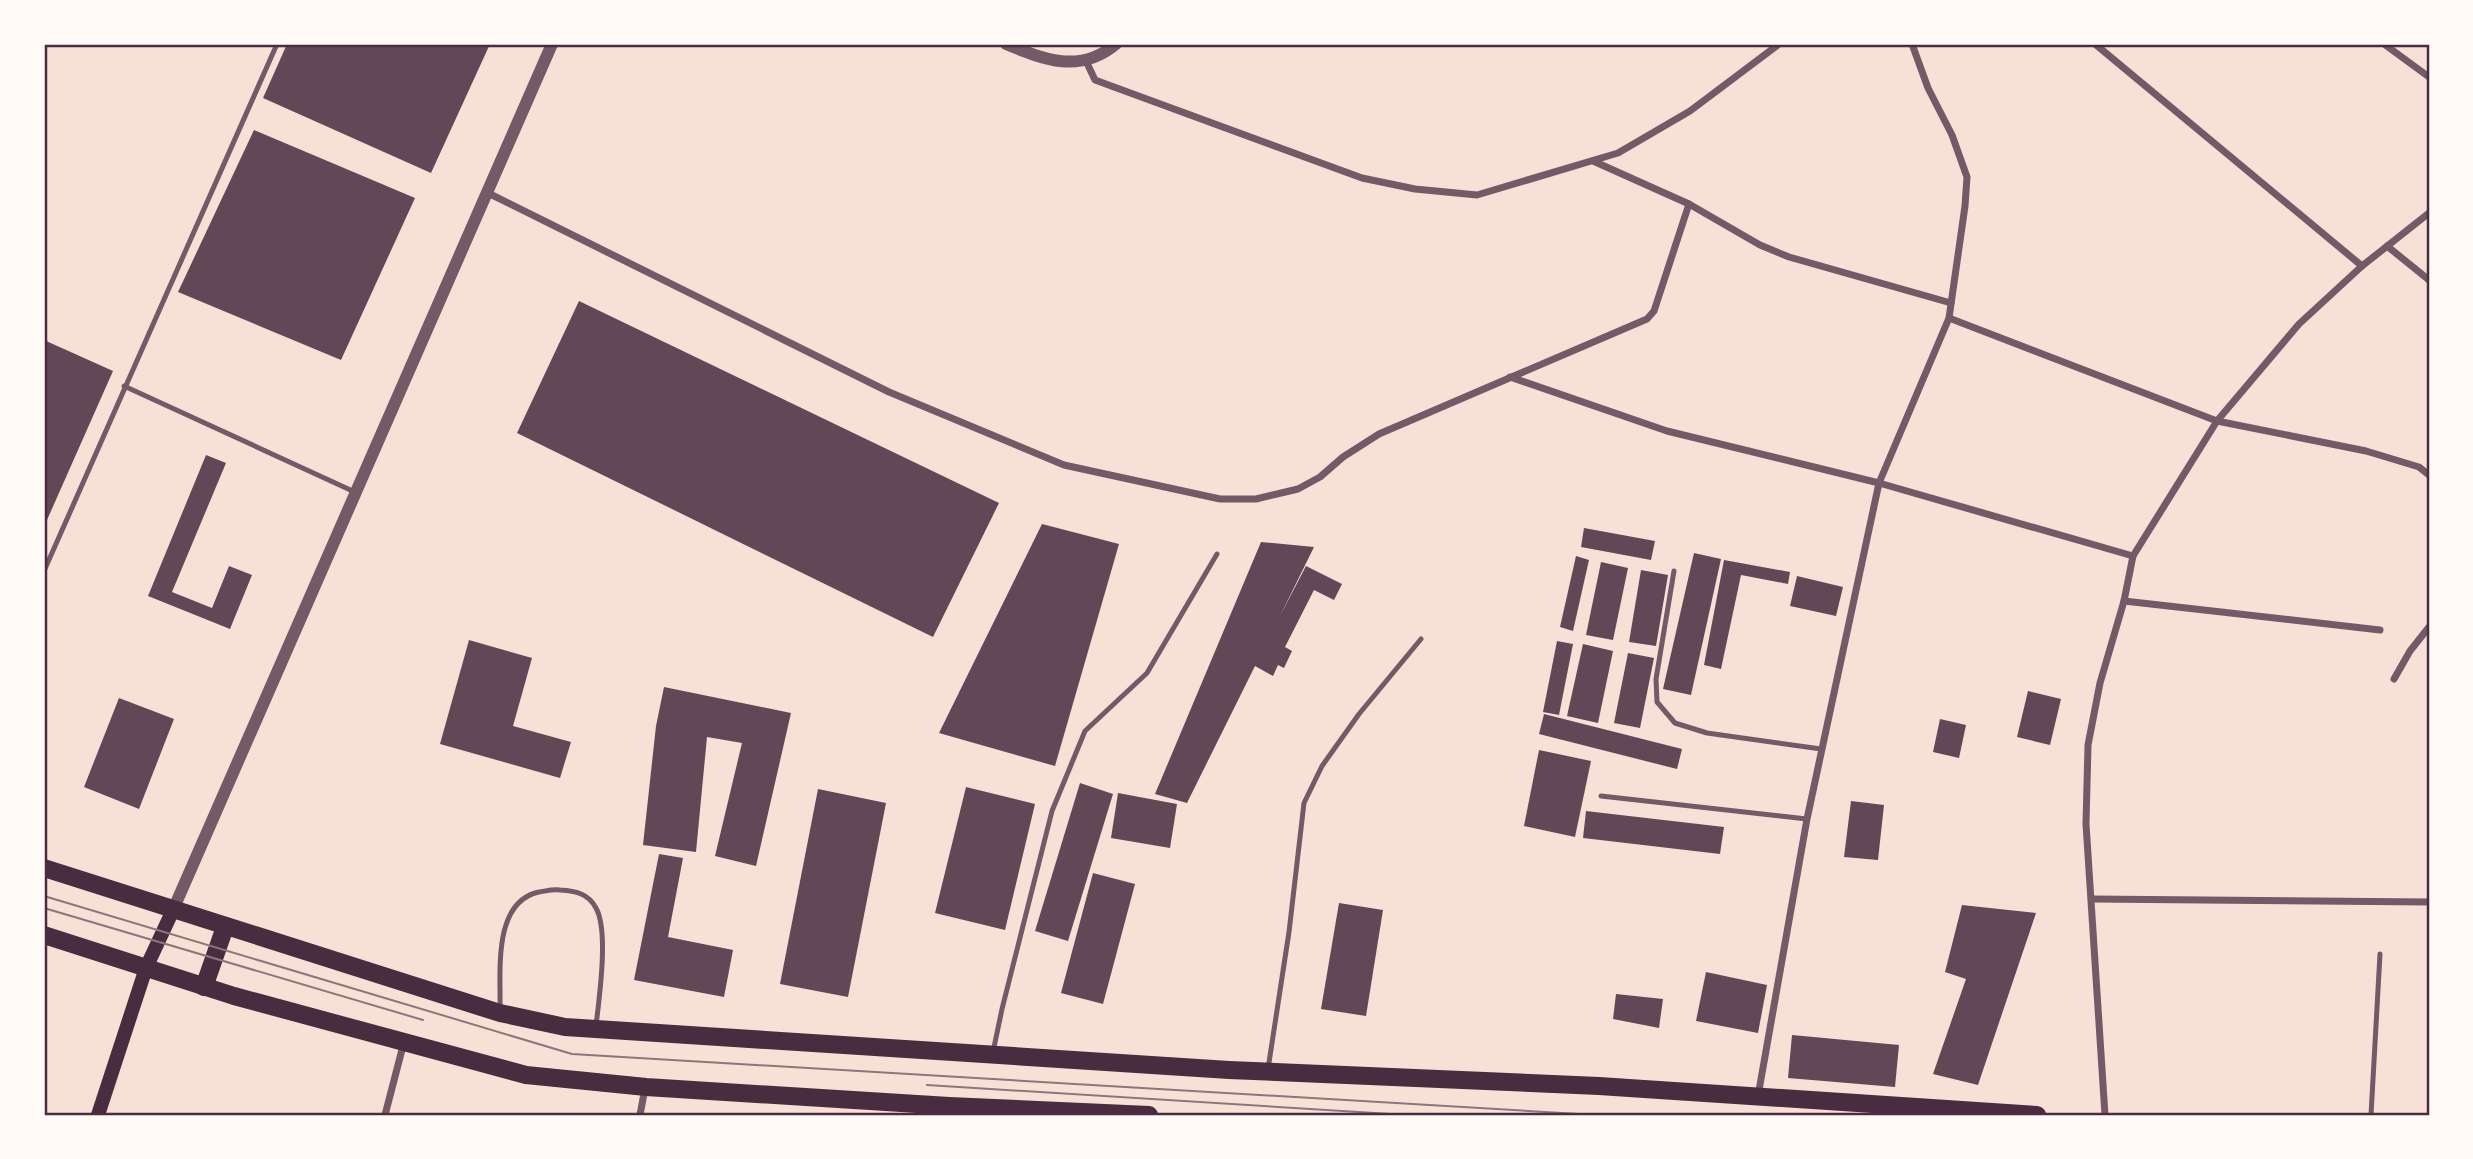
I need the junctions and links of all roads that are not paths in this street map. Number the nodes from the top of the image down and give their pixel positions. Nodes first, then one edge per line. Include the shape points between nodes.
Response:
1 (277, 44) edge
2 (552, 44) edge
3 (1006, 44) edge
4 (1116, 44) edge
5 (1779, 44) edge
6 (1912, 44) edge
7 (2095, 44) edge
8 (2384, 44) edge
9 (1086, 61) junction
10 (2429, 77) edge
11 (1593, 160) junction
12 (488, 193) junction
13 (1689, 204) junction
14 (2429, 213) edge
15 (2387, 246) junction
16 (2362, 266) junction
17 (2429, 280) edge
18 (1951, 303) junction
19 (1949, 318) junction
20 (1510, 377) junction
21 (124, 386) junction
22 (2217, 421) junction
23 (2429, 475) edge
24 (1879, 483) junction
25 (357, 493) junction
26 (1217, 554) dead end
27 (2133, 556) junction
28 (44, 571) edge
29 (1674, 572) dead end
30 (2124, 601) junction
31 (2429, 627) edge
32 (2380, 630) dead end
33 (1421, 639) dead end
34 (2394, 679) dead end
35 (1821, 749) junction
36 (1601, 796) dead end
37 (1807, 819) junction
38 (44, 868) edge
39 (2092, 899) junction
40 (2429, 902) edge
41 (173, 910) junction
42 (225, 927) junction
43 (44, 936) edge
44 (2380, 954) dead end
45 (146, 968) junction
46 (204, 987) junction
47 (500, 1013) junction
48 (596, 1029) junction
49 (404, 1042) junction
50 (993, 1054) junction
51 (1268, 1072) junction
52 (646, 1087) junction
53 (1758, 1096) junction
54 (949, 1111) edge
55 (98, 1115) edge
56 (385, 1115) edge
57 (640, 1115) edge
58 (1149, 1115) edge
59 (2037, 1115) edge
60 (2105, 1115) edge
61 (2371, 1115) edge

1 - 21 lane
2 - 12 street
3 - 9 street via 1066,63
4 - 9 street
5 - 11 street via 1690,111 1618,153
6 - 18 street via 1967,177
7 - 16 street
8 - 10 street
9 - 11 street via 1095,80 1362,178 1415,189 1477,195
11 - 13 street
12 - 20 street via 963,425 1064,465 1220,499 1256,499 1298,489 1379,434
12 - 25 street
13 - 18 street via 1760,246
13 - 20 street via 1654,311 1647,319
14 - 15 street
15 - 16 street
15 - 17 street
16 - 22 street via 2299,324
18 - 19 street
19 - 22 street
19 - 24 street
20 - 24 street via 1667,431
21 - 25 lane
21 - 28 lane
22 - 23 street via 2366,450 2419,467
22 - 27 street
24 - 27 street
24 - 35 street
25 - 41 street
26 - 50 lane via 1147,673 1085,731 1052,811
27 - 30 street
29 - 35 lane via 1656,679 1657,702 1675,723 1707,733
30 - 32 street
30 - 39 street via 2100,682 2088,745 2086,824
31 - 34 street
33 - 51 lane via 1359,714 1322,766 1304,803
35 - 37 street
36 - 37 lane
37 - 53 street
38 - 41 main road
39 - 40 street
39 - 60 street
41 - 42 main road
41 - 45 main road
42 - 46 main road
42 - 47 main road
43 - 45 main road
44 - 61 lane
45 - 46 main road
45 - 55 main road
46 - 49 main road
47 - 48 main road
47 - 48 lane via 502,933 512,908 527,895 555,889 582,892 597,909 602,939
48 - 50 main road
49 - 52 main road via 526,1075
49 - 56 street
50 - 51 main road
51 - 53 main road
52 - 54 main road
52 - 57 street
53 - 59 main road
54 - 58 main road

